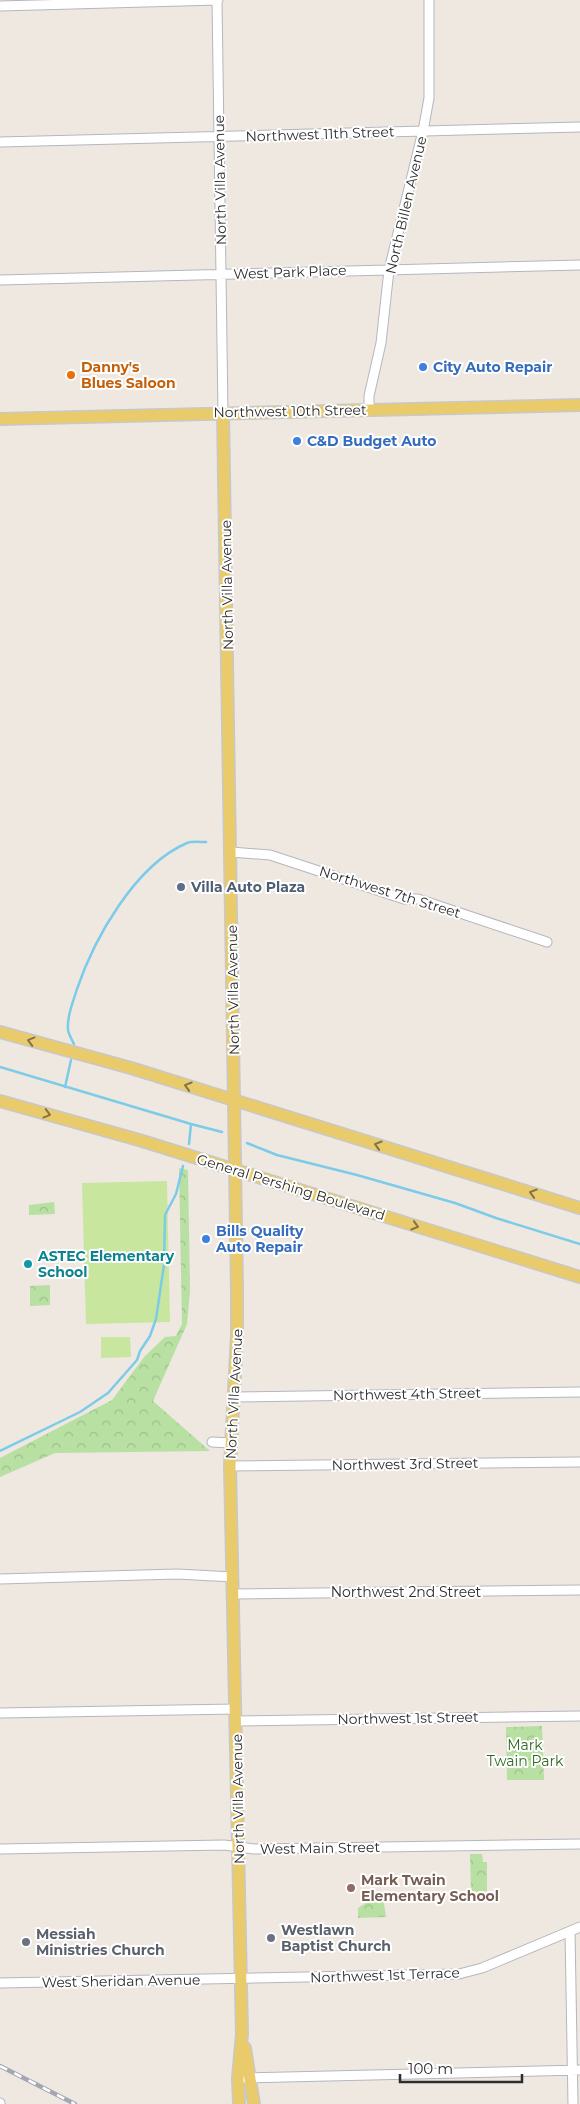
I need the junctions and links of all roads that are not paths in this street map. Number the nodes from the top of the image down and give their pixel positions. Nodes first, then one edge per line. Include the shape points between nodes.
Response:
1 (217, 0) edge
2 (429, 0) edge
3 (0, 6) edge
4 (580, 127) edge
5 (423, 131) junction
6 (219, 136) junction
7 (0, 142) edge
8 (580, 265) edge
9 (389, 270) junction
10 (221, 274) junction
11 (0, 280) edge
12 (580, 405) edge
13 (369, 410) junction
14 (223, 413) junction
15 (0, 419) edge
16 (231, 852) junction
17 (547, 942) dead end
18 (0, 1032) edge
19 (234, 1100) junction
20 (0, 1101) edge
21 (235, 1170) junction
22 (580, 1208) edge
23 (580, 1277) edge
24 (580, 1392) edge
25 (233, 1397) junction
26 (212, 1442) dead end
27 (230, 1443) junction
28 (580, 1462) edge
29 (230, 1466) junction
30 (232, 1577) junction
31 (0, 1579) edge
32 (580, 1590) edge
33 (233, 1594) junction
34 (0, 1713) edge
35 (236, 1715) junction
36 (580, 1716) edge
37 (580, 1844) edge
38 (238, 1847) junction
39 (0, 1849) edge
40 (580, 1927) edge
41 (570, 1932) junction
42 (241, 1979) junction
43 (0, 1983) edge
44 (242, 2034) junction
45 (576, 2070) edge
46 (251, 2077) junction
47 (238, 2078) junction
48 (239, 2104) edge
49 (254, 2104) edge
50 (573, 2104) edge

1 - 3 street
1 - 6 street, North Villa Avenue
2 - 5 street, North Billen Avenue via 429,98
4 - 5 street, Northwest 11th Street
5 - 6 street, Northwest 11th Street
5 - 9 street, North Billen Avenue
6 - 7 street, Northwest 11th Street
6 - 10 street, North Villa Avenue
8 - 9 street, West Park Place
9 - 10 street, West Park Place
9 - 13 street, North Billen Avenue via 382,343 369,396
10 - 11 street, West Park Place
10 - 14 street, North Villa Avenue
12 - 13 main road, Northwest 10th Street
13 - 14 main road, Northwest 10th Street
14 - 15 main road, Northwest 10th Street
14 - 16 main road, North Villa Avenue
16 - 17 street, Northwest 7th Street via 270,855 404,900 418,899
16 - 19 main road, North Villa Avenue
19 -> 18 main road
19 - 21 main road, North Villa Avenue
22 -> 19 main road
20 -> 21 main road, General Pershing Boulevard
21 -> 23 main road, General Pershing Boulevard
21 - 25 main road, North Villa Avenue via 238,1334
24 - 25 street, Northwest 4th Street
25 - 27 main road, North Villa Avenue
26 - 27 street
27 - 29 main road, North Villa Avenue
28 - 29 street, Northwest 3rd Street
29 - 30 main road, North Villa Avenue
30 - 31 street via 177,1574
30 - 33 main road, North Villa Avenue
32 - 33 street, Northwest 2nd Street
33 - 35 main road, North Villa Avenue
34 - 35 street, Northwest 1st Street
35 - 36 street, Northwest 1st Street
35 - 38 main road, North Villa Avenue
37 - 38 street, West Main Street
38 - 39 street, West Main Street
38 - 42 main road, North Villa Avenue
40 - 41 street, Northwest 1st Terrace
41 - 42 street, Northwest 1st Terrace via 482,1968 459,1974
41 - 45 street
42 - 43 street, West Sheridan Avenue
42 - 44 main road, North Villa Avenue
44 - 46 main road
44 - 47 main road
45 - 46 street
45 - 50 street
46 - 47 street
46 - 49 main road
47 - 48 main road

